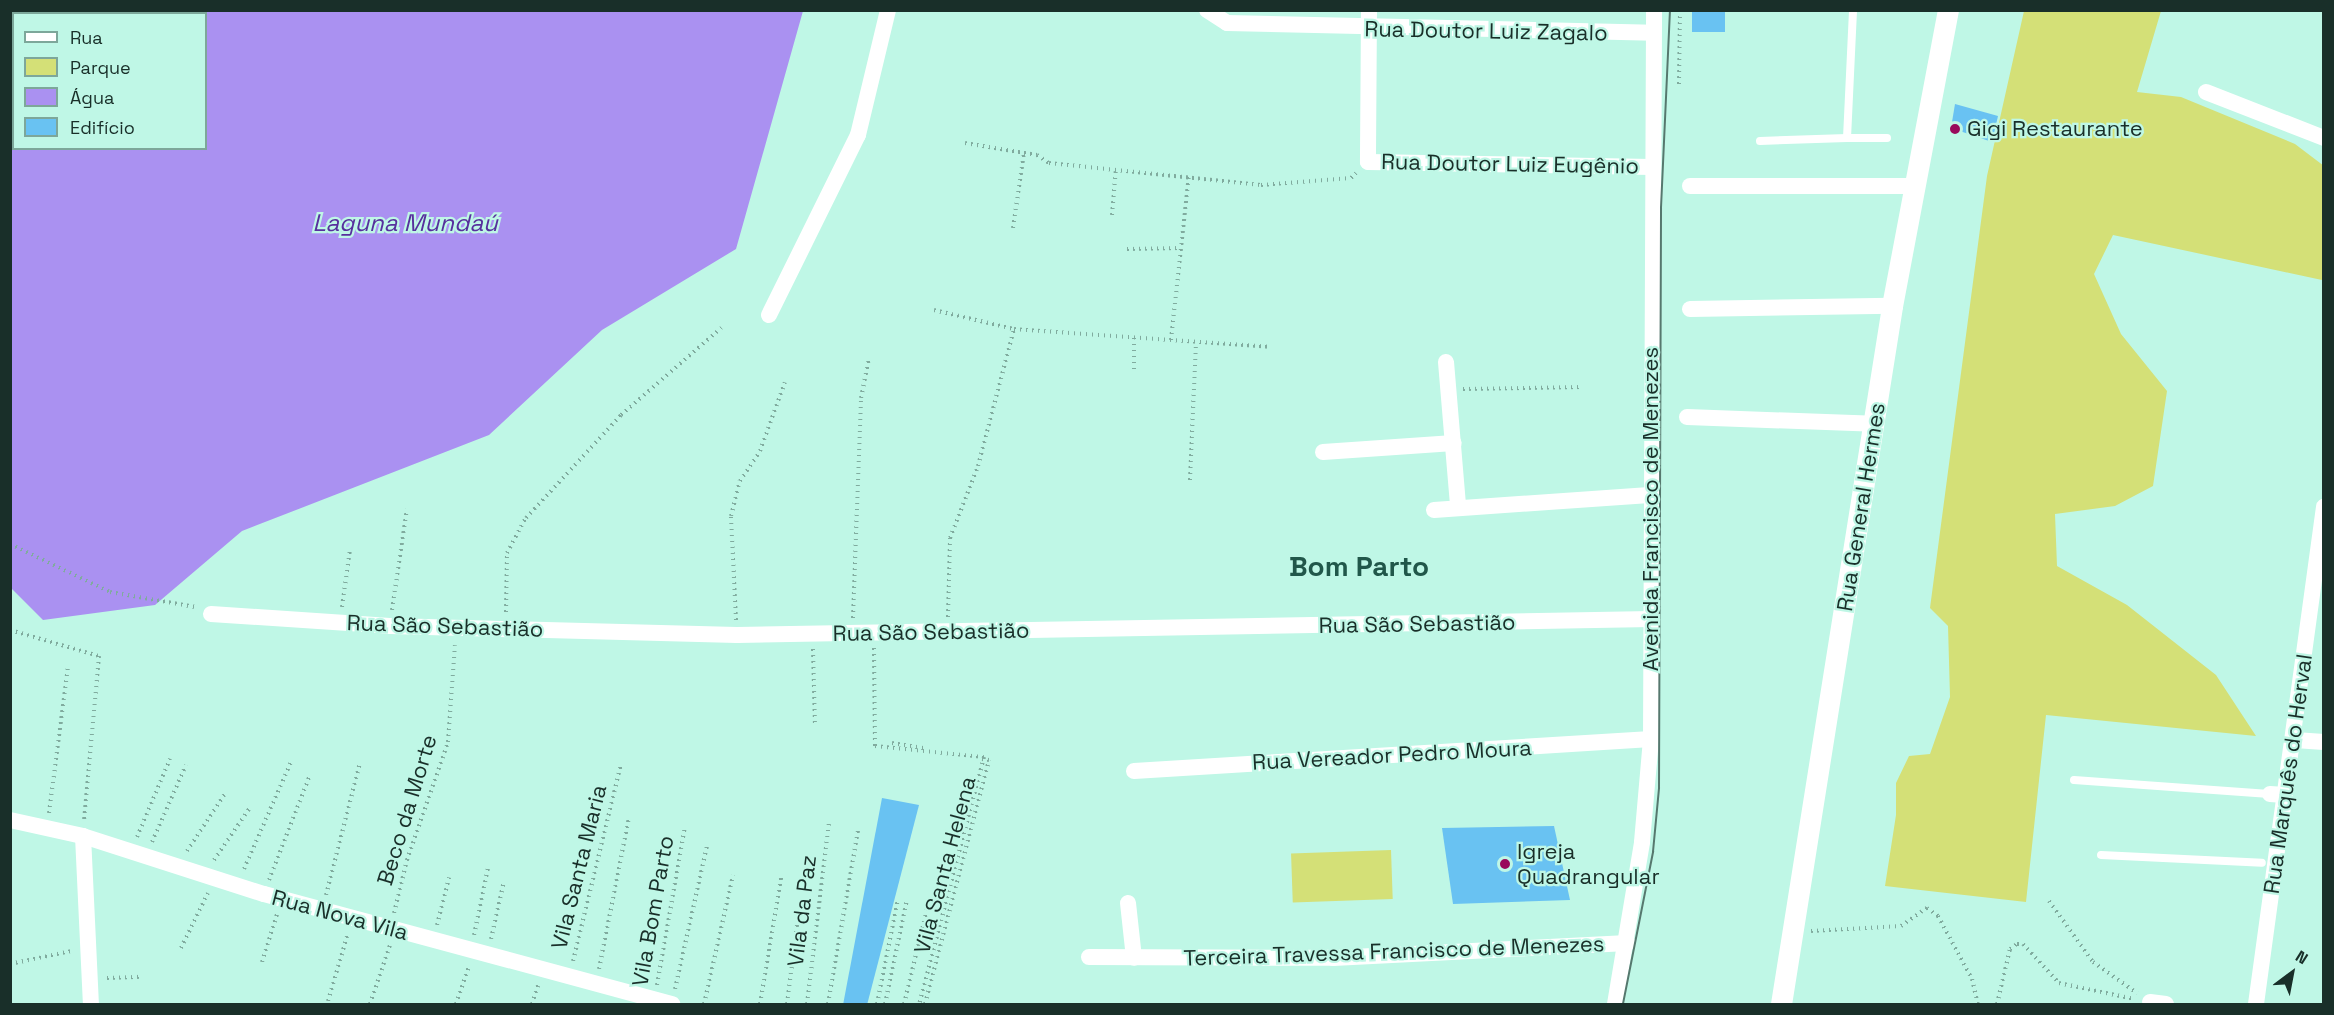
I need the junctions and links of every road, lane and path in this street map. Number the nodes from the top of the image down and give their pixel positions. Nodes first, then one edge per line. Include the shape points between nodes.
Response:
1 (888, 10) edge
2 (1369, 10) edge
3 (1654, 10) edge
4 (1680, 10) edge
5 (1853, 10) edge
6 (1948, 10) edge
7 (1209, 13) edge
8 (1369, 30) junction
9 (1653, 33) junction
10 (1679, 84) dead end
11 (2206, 92) dead end
12 (1847, 138) junction
13 (1887, 138) dead end
14 (2324, 138) edge
15 (1760, 141) dead end
16 (965, 143) dead end
17 (1023, 153) junction
18 (1368, 162) junction
19 (1652, 167) junction
20 (1116, 168) junction
21 (1189, 175) junction
22 (1690, 186) dead end
23 (1916, 186) junction
24 (1112, 215) dead end
25 (1012, 228) dead end
26 (1181, 248) junction
27 (1127, 249) dead end
28 (1892, 306) junction
29 (1690, 309) dead end
30 (934, 310) dead end
31 (769, 315) dead end
32 (721, 328) dead end
33 (1014, 329) junction
34 (1134, 338) junction
35 (1171, 340) junction
36 (1196, 342) junction
37 (1269, 347) dead end
38 (869, 358) dead end
39 (1446, 362) dead end
40 (1134, 369) dead end
41 (785, 382) dead end
42 (1582, 387) dead end
43 (1451, 389) junction
44 (1688, 417) dead end
45 (1874, 424) junction
46 (1454, 443) junction
47 (1323, 452) dead end
48 (1190, 480) dead end
49 (1649, 495) junction
50 (1458, 506) junction
51 (2324, 507) edge
52 (407, 509) dead end
53 (1434, 510) dead end
54 (350, 549) dead end
55 (211, 614) dead end
56 (1652, 619) junction
57 (339, 622) junction
58 (390, 626) junction
59 (456, 628) junction
60 (506, 628) junction
61 (10, 630) edge
62 (2315, 631) edge
63 (948, 632) junction
64 (812, 634) junction
65 (852, 634) junction
66 (737, 635) junction
67 (874, 641) dead end
68 (68, 668) dead end
69 (815, 725) dead end
70 (1652, 739) junction
71 (2295, 740) junction
72 (2324, 742) edge
73 (892, 743) dead end
74 (170, 759) dead end
75 (291, 762) dead end
76 (360, 763) dead end
77 (621, 764) dead end
78 (186, 765) dead end
79 (1134, 771) dead end
80 (310, 775) dead end
81 (2074, 780) dead end
82 (226, 792) dead end
83 (2278, 795) junction
84 (249, 809) dead end
85 (629, 818) dead end
86 (10, 820) edge
87 (829, 821) dead end
88 (685, 827) dead end
89 (47, 828) junction
90 (83, 829) junction
91 (858, 831) dead end
92 (707, 846) dead end
93 (138, 854) junction
94 (2101, 855) dead end
95 (2269, 863) junction
96 (177, 867) junction
97 (488, 868) dead end
98 (734, 875) dead end
99 (209, 878) junction
100 (449, 878) dead end
101 (781, 878) dead end
102 (504, 881) dead end
103 (236, 886) junction
104 (264, 894) junction
105 (282, 899) junction
106 (898, 899) dead end
107 (907, 900) dead end
108 (2049, 902) dead end
109 (1128, 903) dead end
110 (928, 905) dead end
111 (322, 910) junction
112 (353, 918) junction
113 (797, 926) dead end
114 (393, 929) junction
115 (1794, 932) junction
116 (433, 940) junction
117 (1628, 943) junction
118 (87, 947) junction
119 (181, 948) dead end
120 (477, 952) junction
121 (1089, 957) dead end
122 (1134, 958) junction
123 (262, 962) dead end
124 (10, 963) edge
125 (142, 977) dead end
126 (569, 977) junction
127 (88, 979) junction
128 (596, 984) junction
129 (654, 1000) junction
130 (327, 1001) dead end
131 (2158, 1003) edge
132 (671, 1004) edge
133 (91, 1005) edge
134 (370, 1005) edge
135 (456, 1005) edge
136 (704, 1005) edge
137 (760, 1005) edge
138 (787, 1005) edge
139 (807, 1005) edge
140 (828, 1005) edge
141 (877, 1005) edge
142 (885, 1005) edge
143 (904, 1005) edge
144 (919, 1005) edge
145 (925, 1005) edge
146 (1615, 1005) edge
147 (1781, 1005) edge
148 (1978, 1005) edge
149 (1997, 1005) edge
150 (2256, 1005) edge

1 - 31 street via 858,135
2 - 8 street
3 - 9 street, Avenida Francisco de Menezes
4 - 10 path
5 - 12 lane
6 - 23 street, Rua General Hermes
7 - 8 street, Rua Doutor Luiz Zagalo via 1227,24
8 - 9 street, Rua Doutor Luiz Zagalo
8 - 18 street
9 - 19 street, Avenida Francisco de Menezes
11 - 14 street
12 - 13 lane
12 - 15 lane
16 - 17 path
17 - 20 path via 1048,163
17 - 25 path
18 - 19 street, Rua Doutor Luiz Eugênio
18 - 21 path via 1350,178 1283,184 1261,185
19 - 49 street, Avenida Francisco de Menezes
20 - 21 path
20 - 24 path
21 - 26 path
22 - 23 street
23 - 28 street, Rua General Hermes
26 - 27 path
26 - 35 path
28 - 29 street
28 - 45 street, Rua General Hermes
30 - 33 path
32 - 60 path via 621,415 526,519 507,553
33 - 34 path
33 - 63 path via 978,466 950,537
34 - 35 path
34 - 40 path
35 - 36 path
36 - 37 path
36 - 48 path
38 - 65 path via 861,398
39 - 43 street
41 - 66 path via 760,451 740,481 730,516
42 - 43 path
43 - 46 street
44 - 45 street
45 - 115 street, Rua General Hermes
46 - 47 street
46 - 50 street
49 - 50 street
49 - 56 street, Avenida Francisco de Menezes
50 - 53 street
51 - 62 street, Rua Marquês do Herval
52 - 58 path
54 - 57 path
55 - 57 street, Rua São Sebastião
56 - 63 street, Rua São Sebastião
56 - 70 street, Avenida Francisco de Menezes
57 - 58 street, Rua São Sebastião
58 - 59 street, Rua São Sebastião
59 - 60 street, Rua São Sebastião
59 - 114 path, Beco da Morte via 448,742 407,860
60 - 66 street, Rua São Sebastião
61 - 90 path via 99,656
62 - 71 street, Rua Marquês do Herval
63 - 65 street, Rua São Sebastião
64 - 65 street, Rua São Sebastião
64 - 66 street, Rua São Sebastião
64 - 69 path
67 - 144 path via 875,746 984,757
68 - 89 path
70 - 79 street, Rua Vereador Pedro Moura
70 - 117 street, Avenida Francisco de Menezes
71 - 72 street
71 - 83 street, Rua Marquês do Herval
73 - 145 path, Vila Santa Helena via 989,760
74 - 93 path
75 - 103 path
76 - 111 path
77 - 126 path, Vila Santa Maria
78 - 93 path
80 - 104 path
81 - 83 lane
82 - 96 path
83 - 95 street, Rua Marquês do Herval
84 - 99 path
85 - 128 path
86 - 89 street, Rua Nova Vila
87 - 139 path, Vila da Paz
88 - 129 path, Vila Bom Parto
89 - 90 street, Rua Nova Vila
90 - 93 street, Rua Nova Vila
90 - 118 street
91 - 140 path
92 - 132 path
93 - 96 street, Rua Nova Vila
94 - 95 lane
95 - 150 street, Rua Marquês do Herval
96 - 99 street, Rua Nova Vila
97 - 120 path
98 - 136 path
99 - 103 street, Rua Nova Vila
99 - 119 path
100 - 116 path
101 - 137 path
102 - 120 path
103 - 104 street, Rua Nova Vila
104 - 105 street, Rua Nova Vila
105 - 111 street, Rua Nova Vila
105 - 123 path
106 - 141 path
107 - 142 path
108 - 131 path via 2093,962
109 - 122 street
110 - 143 path
111 - 112 street, Rua Nova Vila
112 - 114 street, Rua Nova Vila
112 - 130 path
113 - 138 path
114 - 116 street, Rua Nova Vila
114 - 134 path, Beco da Morte
115 - 147 street, Rua General Hermes
115 - 148 path via 1901,926 1927,908 1938,916 1962,961
116 - 120 street, Rua Nova Vila
117 - 122 street, Terceira Travessa Francisco de Menezes via 1334,958
117 - 146 street, Avenida Francisco de Menezes
118 - 124 path
118 - 127 street
120 - 126 street, Rua Nova Vila
120 - 135 path
121 - 122 street, Terceira Travessa Francisco de Menezes
125 - 127 path
126 - 128 street, Rua Nova Vila
127 - 133 street
128 - 129 street, Rua Nova Vila
129 - 132 street, Rua Nova Vila
131 - 149 path via 2059,983 2023,944 2017,944 2010,949

